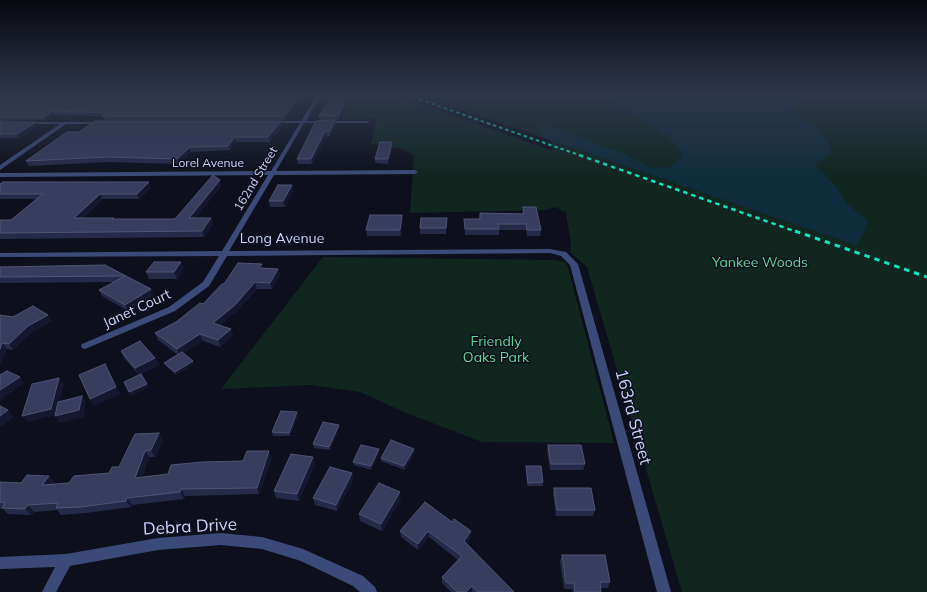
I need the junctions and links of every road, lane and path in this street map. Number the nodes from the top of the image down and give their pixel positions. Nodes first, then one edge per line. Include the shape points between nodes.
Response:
1 (303, 122) edge
2 (22, 123) edge
3 (65, 123) junction
4 (110, 123) edge
5 (0, 168) edge
6 (415, 172) dead end
7 (272, 173) junction
8 (0, 175) edge
9 (225, 252) junction
10 (564, 254) joint
11 (0, 255) edge
12 (85, 346) dead end
13 (66, 560) junction
14 (0, 563) edge
15 (49, 592) edge
16 (370, 592) edge
17 (664, 592) edge

1 - 7 street, 162nd Street
2 - 3 street
3 - 4 street
3 - 5 street
6 - 7 street, Lorel Avenue
7 - 8 street, Lorel Avenue
7 - 9 street, 162nd Street
9 - 10 street, Long Avenue
9 - 11 street, Long Avenue
9 - 12 street, Janet Court via 206,284 172,309
10 - 17 street, 163rd Street via 574,264
13 - 14 street, Debra Drive
13 - 15 street
13 - 16 street, Debra Drive via 158,544 221,540 262,543 303,555 358,582

